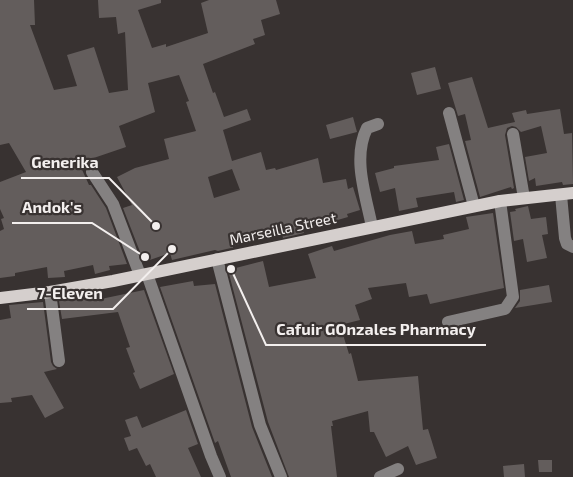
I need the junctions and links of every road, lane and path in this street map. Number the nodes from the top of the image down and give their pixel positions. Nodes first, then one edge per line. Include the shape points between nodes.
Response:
1 (449, 113) dead end
2 (378, 124) dead end
3 (513, 134) dead end
4 (92, 172) dead end
5 (567, 194) edge
6 (524, 198) junction
7 (500, 201) junction
8 (474, 206) junction
9 (372, 227) junction
10 (573, 247) edge
11 (218, 259) junction
12 (143, 274) junction
13 (50, 292) junction
14 (0, 298) edge
15 (448, 322) dead end
16 (60, 360) dead end
17 (398, 469) dead end
18 (220, 477) edge
19 (281, 477) edge
20 (380, 477) edge

1 - 8 street
2 - 9 street via 367,128 360,150
3 - 6 street
4 - 12 street via 113,204
5 - 6 main road, Marseilla Street
5 - 10 street via 565,238
6 - 7 main road, Marseilla Street
7 - 8 main road, Marseilla Street
7 - 15 street via 513,297 504,309
8 - 9 main road, Marseilla Street
9 - 11 main road, Marseilla Street
11 - 12 main road, Marseilla Street
11 - 19 street via 260,425
12 - 13 main road, Marseilla Street
12 - 18 street
13 - 14 main road, Marseilla Street
13 - 16 street
17 - 20 street

